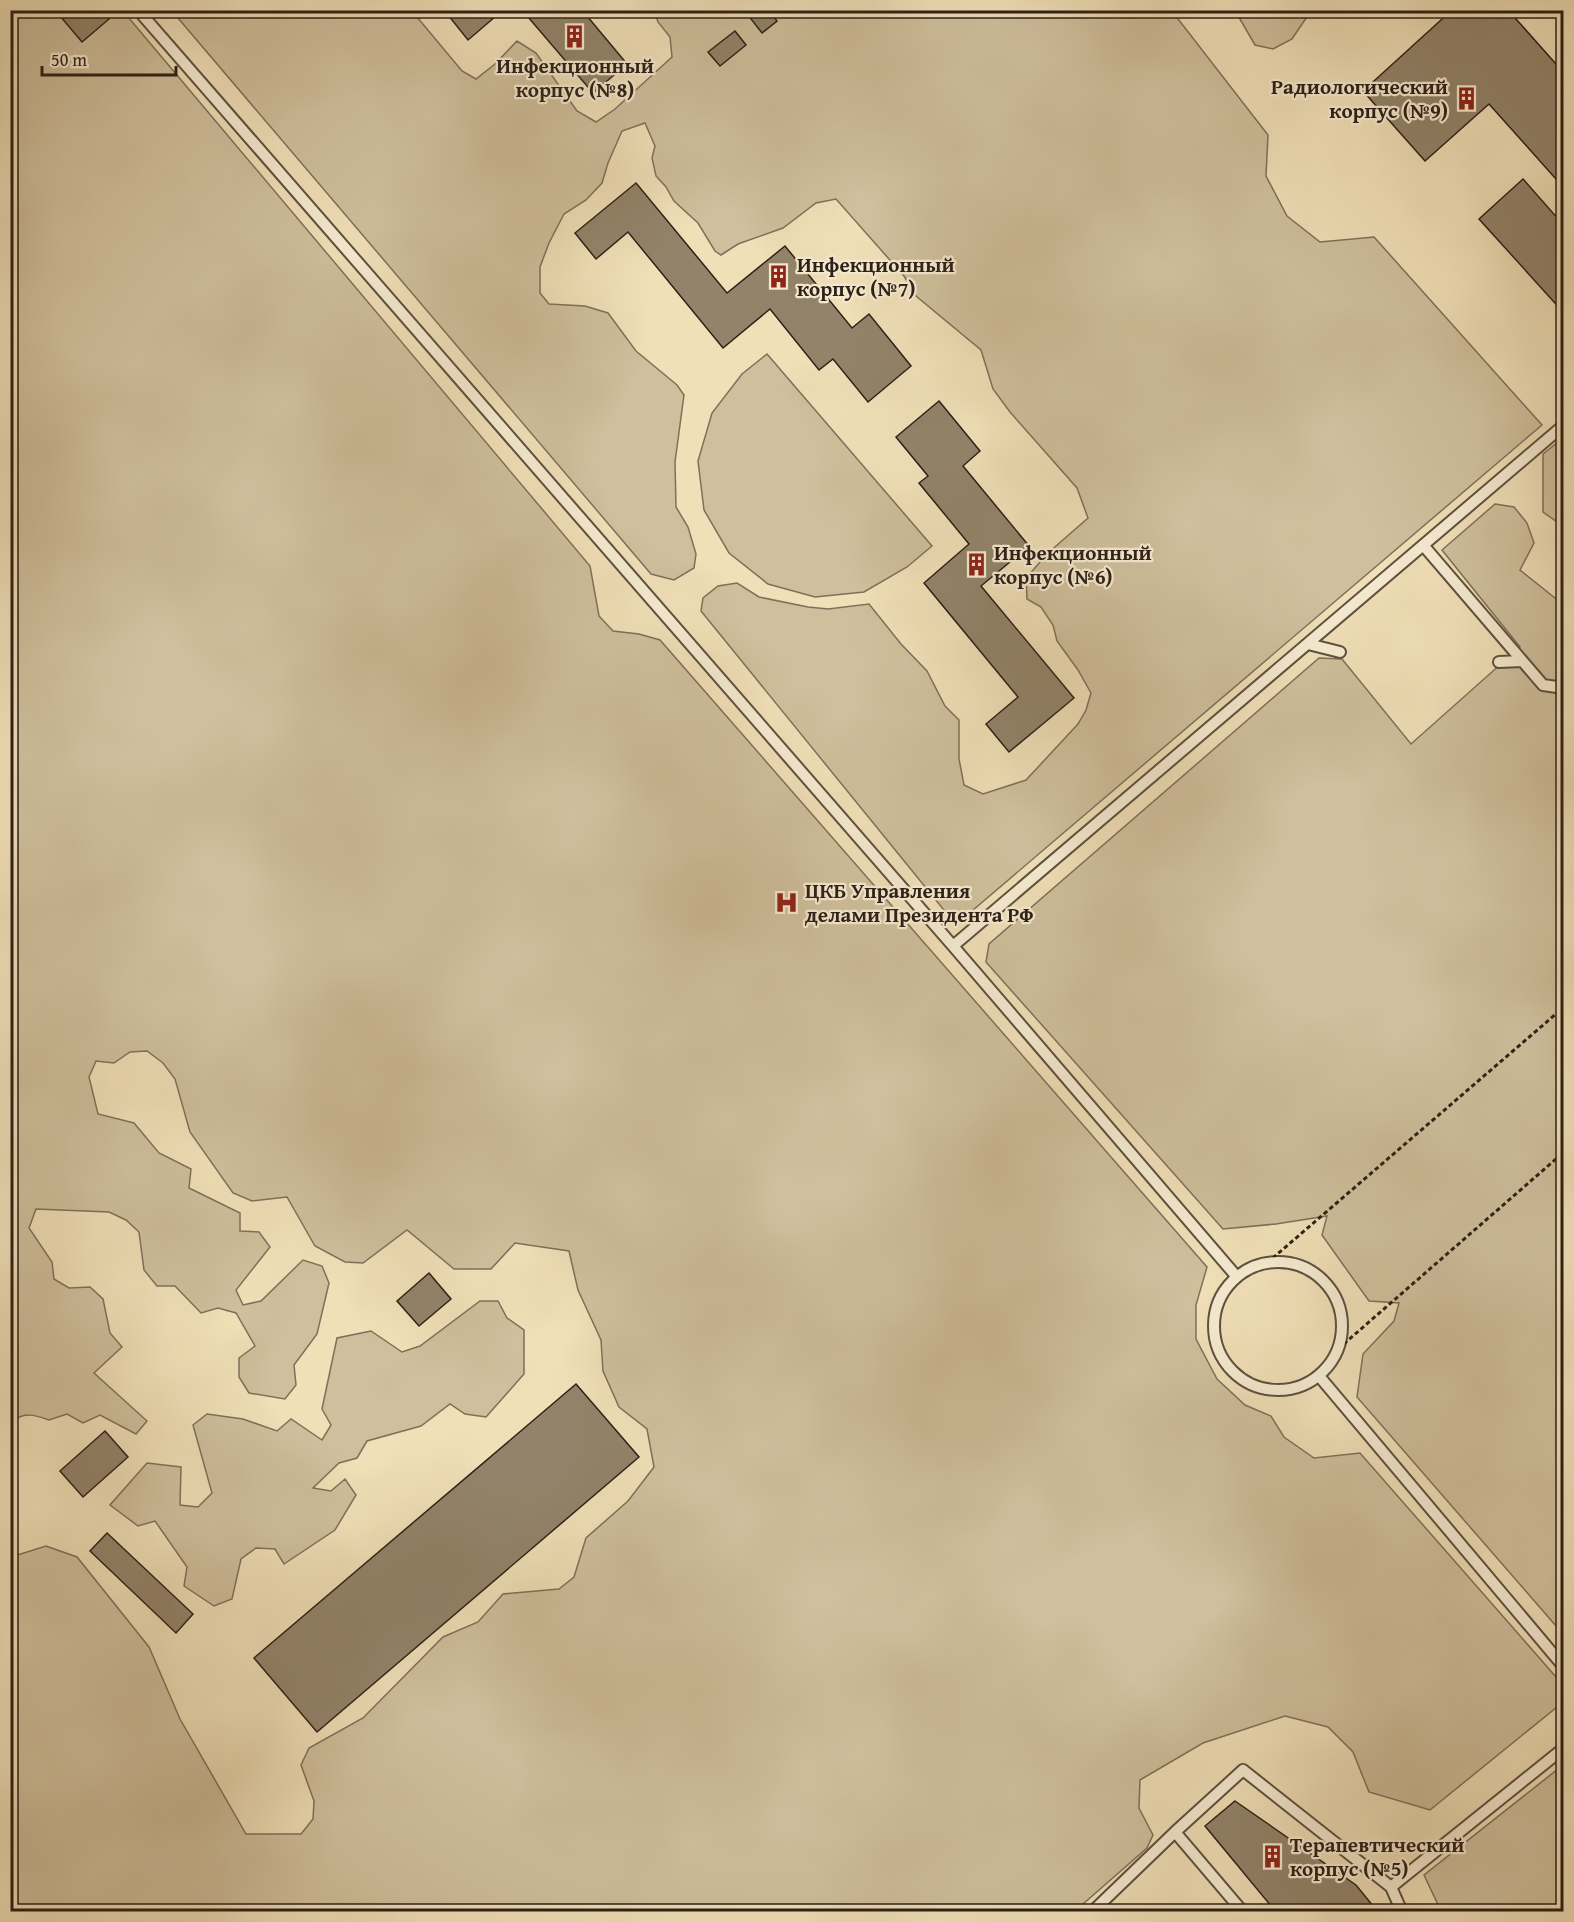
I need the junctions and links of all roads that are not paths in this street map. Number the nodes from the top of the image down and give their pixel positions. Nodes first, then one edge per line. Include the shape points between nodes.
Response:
1 (138, 10) edge
2 (1563, 425) edge
3 (1424, 545) junction
4 (1308, 644) junction
5 (1340, 652) dead end
6 (1522, 661) junction
7 (1498, 662) dead end
8 (1563, 688) edge
9 (953, 946) junction
10 (1237, 1276) junction
11 (1319, 1376) junction
12 (1563, 1666) edge
13 (1563, 1748) edge
14 (1175, 1832) junction
15 (1390, 1887) junction
16 (1092, 1911) edge
17 (1243, 1911) edge
18 (1402, 1911) edge

1 - 9 lane
2 - 3 lane
3 - 4 lane
3 - 6 lane
4 - 5 lane
4 - 9 lane
6 - 7 lane
6 - 8 lane via 1543,685
9 - 10 lane
10 - 11 lane via 1267,1263 1284,1262 1300,1266 1328,1285 1337,1299 1342,1332 1331,1364
10 - 11 lane via 1217,1304 1214,1320 1216,1346 1228,1368 1255,1387 1272,1391 1305,1385
11 - 12 lane
13 - 15 lane
14 - 15 lane via 1243,1770
14 - 16 lane
14 - 17 lane
15 - 18 lane

